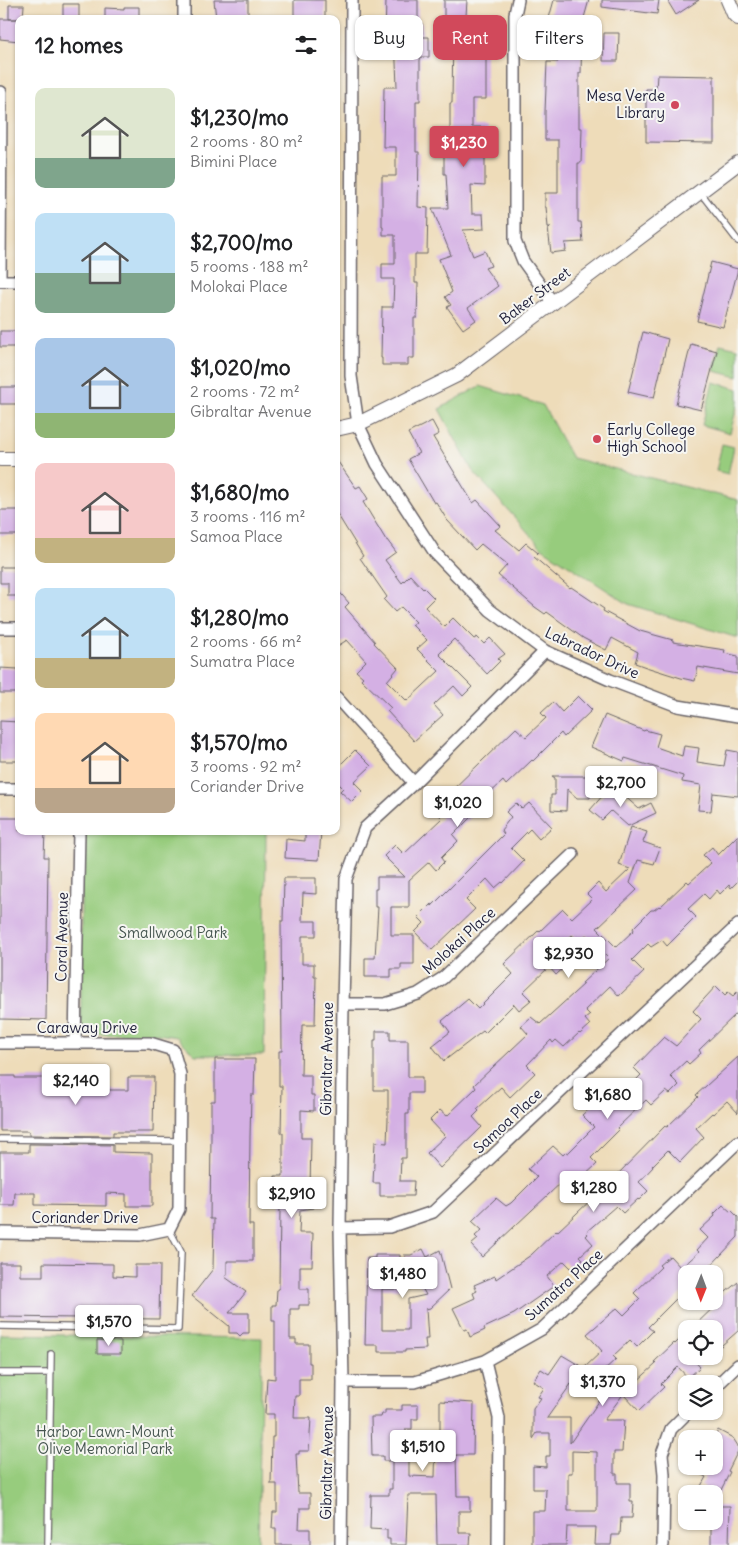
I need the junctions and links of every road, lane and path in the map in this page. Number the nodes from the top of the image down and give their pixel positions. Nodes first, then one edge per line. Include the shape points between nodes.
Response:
1 (184, 0) edge
2 (352, 0) edge
3 (518, 0) edge
4 (728, 0) edge
5 (184, 15) edge
6 (738, 18) edge
7 (1, 92) edge
8 (738, 163) edge
9 (700, 192) junction
10 (738, 241) edge
11 (0, 281) edge
12 (15, 281) edge
13 (553, 303) junction
14 (358, 424) junction
15 (340, 428) edge
16 (0, 459) edge
17 (15, 459) edge
18 (0, 628) edge
19 (15, 628) edge
20 (545, 651) junction
21 (340, 701) edge
22 (738, 716) edge
23 (414, 783) junction
24 (0, 789) edge
25 (15, 789) edge
26 (79, 835) edge
27 (573, 854) dead end
28 (738, 925) edge
29 (343, 1004) junction
30 (0, 1043) edge
31 (75, 1043) junction
32 (0, 1140) edge
33 (179, 1141) junction
34 (738, 1142) edge
35 (340, 1228) junction
36 (169, 1229) junction
37 (0, 1233) edge
38 (0, 1326) edge
39 (51, 1354) dead end
40 (485, 1361) junction
41 (738, 1365) edge
42 (0, 1372) edge
43 (51, 1373) junction
44 (723, 1379) edge
45 (343, 1382) junction
46 (680, 1420) edge
47 (48, 1545) edge
48 (341, 1545) edge
49 (498, 1545) edge
50 (663, 1545) edge

1 - 5 street
2 - 14 street, Labrador Drive via 351,376
3 - 13 street via 515,14 515,241 523,261
4 - 6 street
7 - 11 street
8 - 9 street, Baker Street
9 - 10 lane
9 - 13 street, Baker Street
11 - 12 street
13 - 14 street, Baker Street via 457,374
14 - 15 street, Baker Street
14 - 20 street, Labrador Drive via 377,464 435,553 490,610
16 - 17 street
18 - 19 street
20 - 22 street, Labrador Drive via 678,706
20 - 23 street, Gibraltar Avenue
21 - 23 street
23 - 29 street, Gibraltar Avenue via 365,828 346,880
24 - 25 street
26 - 31 street, Coral Avenue
27 - 29 street, Molokai Place via 443,978 418,994 385,1004
28 - 35 street, Samoa Place via 433,1212 389,1227
29 - 35 street, Gibraltar Avenue
30 - 31 street, Caraway Drive
31 - 33 street, Caraway Drive via 150,1043 173,1050 180,1074
32 - 33 lane
33 - 36 street via 179,1209
34 - 40 street, Sumatra Place via 542,1329
35 - 45 street, Gibraltar Avenue
36 - 37 street, Coriander Drive via 140,1235
36 - 38 lane via 180,1252 178,1329
39 - 43 lane
40 - 45 street, Sumatra Place via 415,1382
40 - 49 street via 499,1418
41 - 44 street
42 - 43 lane
43 - 47 lane
45 - 48 street, Gibraltar Avenue
46 - 50 street via 671,1429 662,1454

